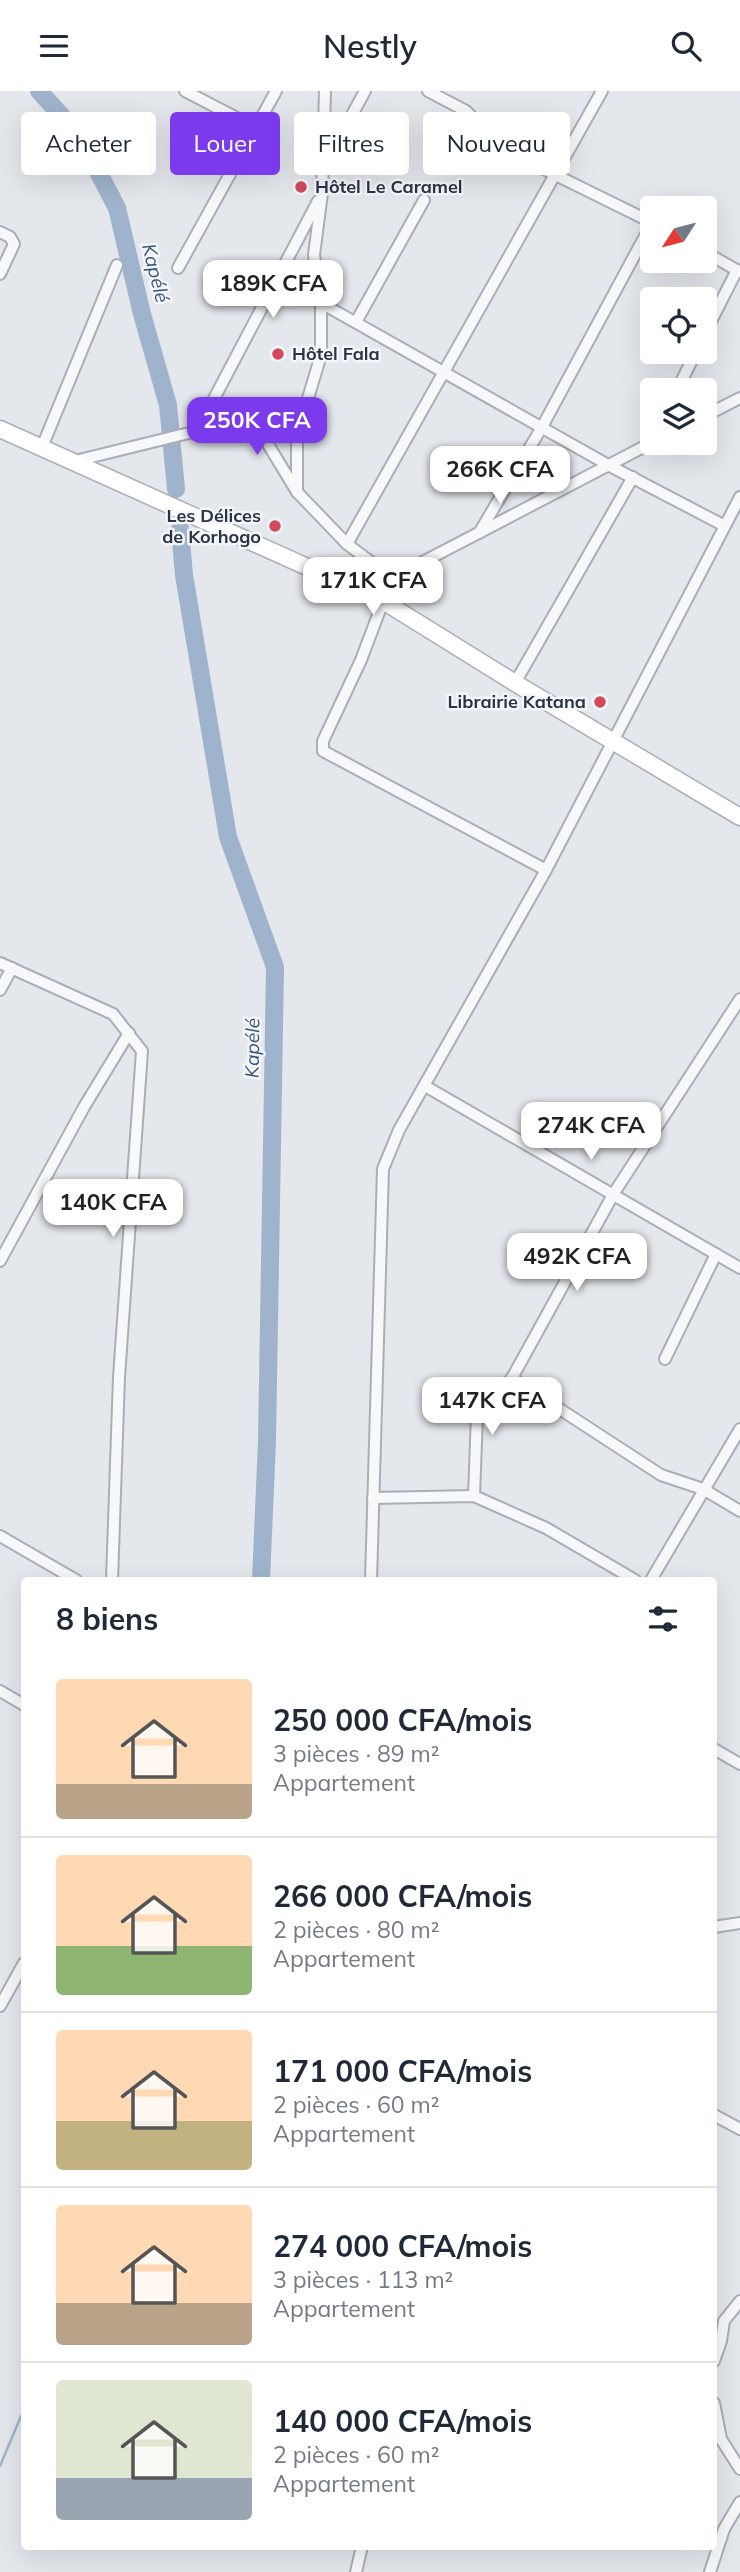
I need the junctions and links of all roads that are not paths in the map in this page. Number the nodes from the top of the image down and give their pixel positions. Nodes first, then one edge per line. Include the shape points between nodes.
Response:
1 (276, 91) edge
2 (325, 91) edge
3 (365, 91) edge
4 (428, 91) edge
5 (602, 91) edge
6 (192, 93) edge
7 (227, 112) edge
8 (265, 112) edge
9 (324, 112) edge
10 (354, 112) edge
11 (467, 112) edge
12 (570, 148) edge
13 (230, 175) edge
14 (323, 175) edge
15 (554, 175) edge
16 (557, 175) edge
17 (322, 193) junction
18 (424, 199) dead end
19 (640, 216) edge
20 (0, 232) edge
21 (640, 247) edge
22 (718, 259) edge
23 (117, 265) dead end
24 (178, 268) dead end
25 (738, 271) edge
26 (0, 275) edge
27 (321, 303) junction
28 (717, 310) edge
29 (356, 322) junction
30 (444, 371) junction
31 (740, 398) edge
32 (717, 410) edge
33 (542, 427) junction
34 (0, 429) edge
35 (197, 431) junction
36 (42, 447) junction
37 (640, 449) edge
38 (75, 461) junction
39 (610, 466) junction
40 (633, 477) junction
41 (297, 492) junction
42 (740, 497) edge
43 (723, 525) junction
44 (477, 536) junction
45 (347, 544) junction
46 (392, 578) junction
47 (383, 601) junction
48 (514, 683) junction
49 (612, 740) junction
50 (740, 817) edge
51 (546, 870) junction
52 (0, 963) edge
53 (12, 968) junction
54 (0, 990) edge
55 (740, 999) edge
56 (130, 1033) junction
57 (425, 1086) junction
58 (614, 1193) junction
59 (716, 1254) junction
60 (0, 1261) edge
61 (740, 1268) edge
62 (665, 1359) dead end
63 (512, 1378) junction
64 (740, 1429) edge
65 (703, 1489) junction
66 (474, 1496) junction
67 (373, 1498) junction
68 (740, 1511) edge
69 (0, 1537) edge
70 (71, 1577) edge
71 (112, 1577) edge
72 (371, 1577) edge
73 (630, 1577) edge
74 (653, 1577) edge
75 (0, 1691) edge
76 (21, 1703) edge
77 (717, 1751) edge
78 (740, 1765) edge
79 (740, 1923) edge
80 (717, 1927) edge
81 (21, 1968) edge
82 (0, 2006) edge
83 (717, 2117) edge
84 (740, 2129) edge
85 (740, 2301) edge
86 (717, 2352) edge
87 (717, 2421) edge
88 (740, 2469) edge
89 (740, 2502) edge
90 (717, 2549) edge
91 (361, 2550) edge
92 (717, 2550) edge
93 (356, 2572) edge
94 (709, 2572) edge

1 - 8 street
2 - 9 street
3 - 10 street
4 - 11 street
5 - 12 street
6 - 7 street
13 - 24 street
14 - 17 street
15 - 30 street
16 - 19 street
17 - 27 street via 314,255
17 - 35 street
18 - 29 street
20 - 26 street via 14,244
21 - 33 street
22 - 25 street
23 - 36 street
25 - 28 street
27 - 29 street
27 - 41 street via 321,355 297,435
29 - 30 street
30 - 33 street
30 - 45 street
31 - 32 street
33 - 39 street
33 - 44 street
34 - 36 street
35 - 38 street
35 - 41 street via 237,428 266,441
36 - 38 street
37 - 39 street
38 - 47 street
39 - 40 street
39 - 44 street
40 - 43 street
40 - 48 street
41 - 45 street
42 - 43 street
43 - 49 street
44 - 46 street
45 - 46 street
46 - 47 street
47 - 48 street
47 - 51 street via 348,690 327,727 323,751
48 - 49 street
49 - 50 street
49 - 51 street
51 - 57 street
52 - 53 street
53 - 54 street
53 - 56 street via 113,1014
55 - 58 street
56 - 60 street
56 - 71 street via 142,1051 119,1377
57 - 58 street
57 - 67 street via 383,1169
58 - 59 street
58 - 63 street
59 - 61 street
59 - 62 street
63 - 65 street via 661,1475
63 - 66 street via 477,1415
64 - 65 street
65 - 68 street
65 - 74 street
66 - 67 street
66 - 73 street via 546,1528
67 - 72 street
69 - 70 street
75 - 76 street
77 - 78 street
79 - 80 street
81 - 82 street
83 - 84 street
85 - 86 street via 724,2321
87 - 88 street via 720,2439
89 - 90 street
91 - 93 street
92 - 94 street

